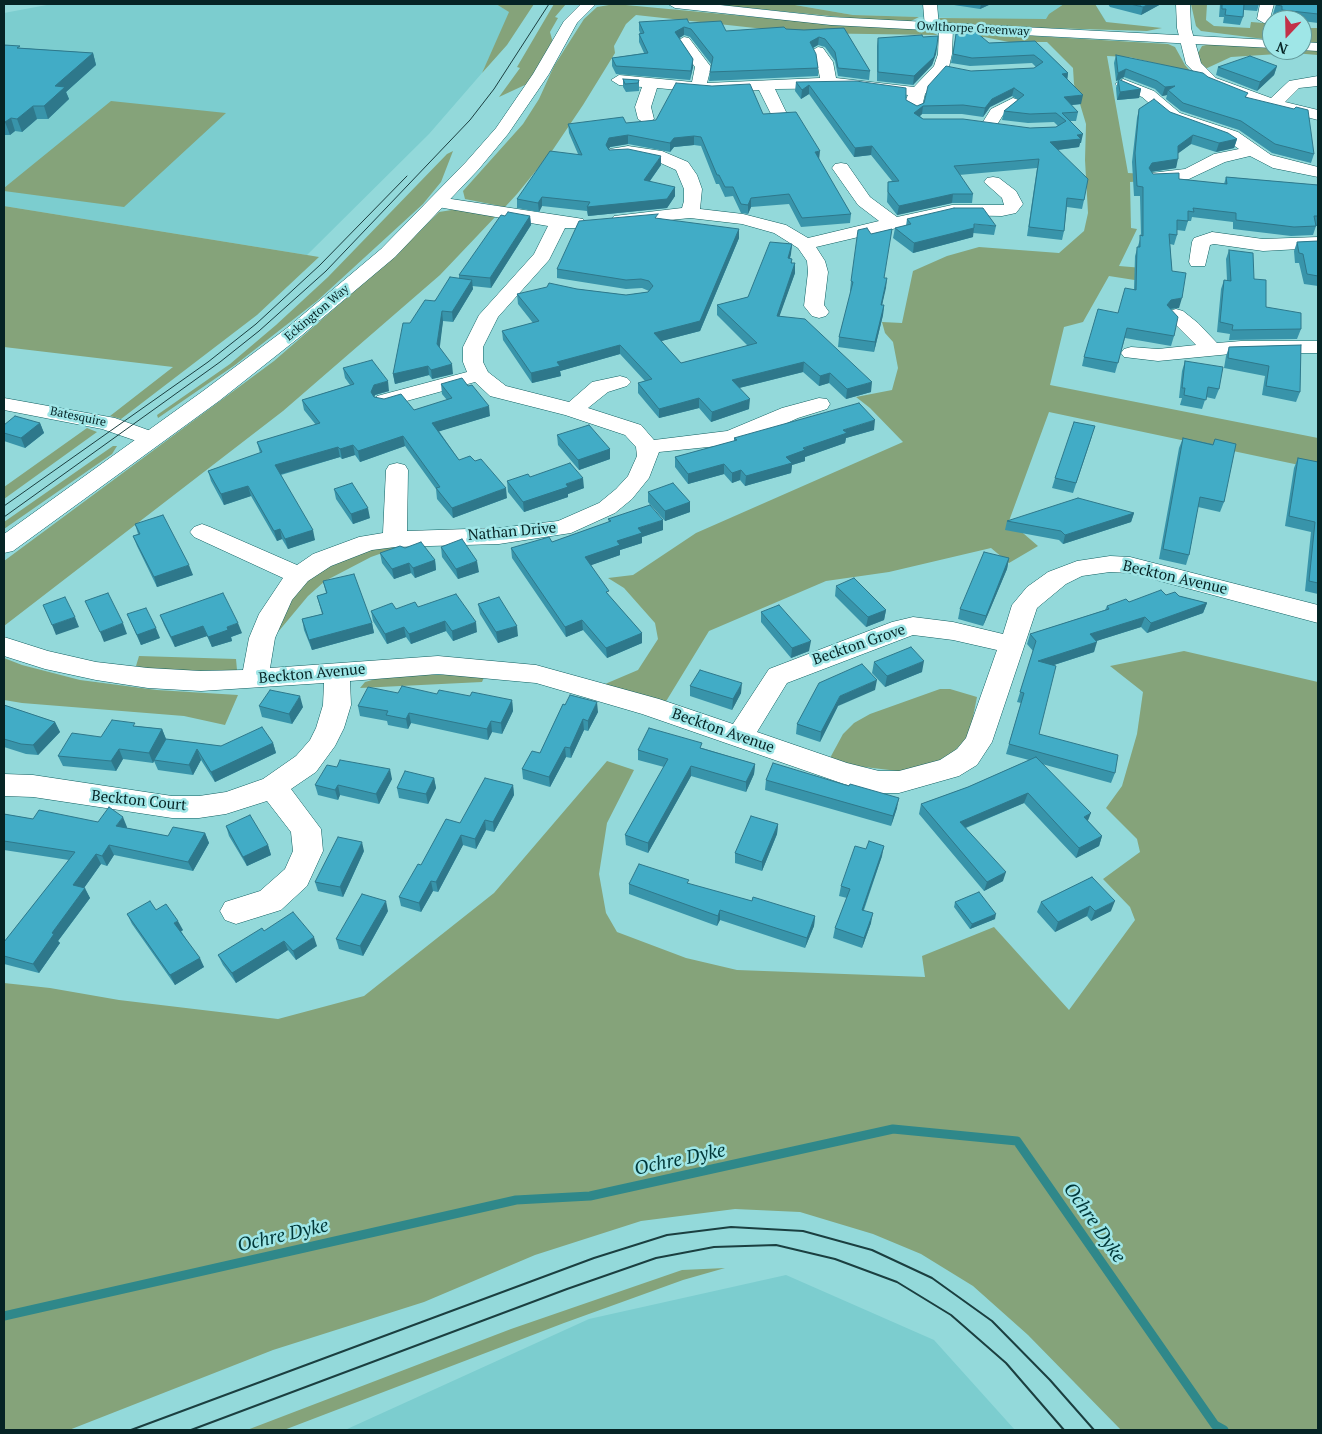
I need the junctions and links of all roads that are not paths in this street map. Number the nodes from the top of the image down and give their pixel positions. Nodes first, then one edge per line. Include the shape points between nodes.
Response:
1 (589, 4) edge
2 (675, 4) edge
3 (930, 4) edge
4 (1183, 4) edge
5 (572, 9) edge
6 (939, 27) junction
7 (1187, 39) junction
8 (1262, 43) edge
9 (693, 46) edge
10 (827, 58) dead end
11 (941, 67) junction
12 (957, 71) edge
13 (619, 80) dead end
14 (1318, 81) edge
15 (829, 82) junction
16 (651, 83) junction
17 (1124, 84) edge
18 (765, 86) junction
19 (697, 87) junction
20 (918, 92) junction
21 (1013, 103) edge
22 (1274, 104) junction
23 (781, 108) dead end
24 (638, 111) dead end
25 (1318, 115) edge
26 (923, 121) edge
27 (970, 122) edge
28 (989, 124) junction
29 (1008, 127) edge
30 (1252, 151) junction
31 (616, 154) edge
32 (841, 168) dead end
33 (1318, 172) edge
34 (1157, 177) edge
35 (993, 182) dead end
36 (438, 202) junction
37 (690, 213) junction
38 (559, 222) junction
39 (893, 223) junction
40 (805, 244) junction
41 (1318, 244) edge
42 (1198, 262) dead end
43 (819, 312) dead end
44 (1176, 315) edge
45 (1314, 347) edge
46 (1210, 348) junction
47 (1132, 353) dead end
48 (1318, 369) edge
49 (479, 375) junction
50 (620, 382) dead end
51 (386, 401) edge
52 (4, 404) edge
53 (819, 404) dead end
54 (573, 410) junction
55 (151, 439) junction
56 (647, 446) junction
57 (397, 470) dead end
58 (202, 532) dead end
59 (395, 539) junction
60 (4, 545) edge
61 (299, 575) junction
62 (1318, 614) edge
63 (1012, 645) junction
64 (4, 646) edge
65 (337, 673) junction
66 (255, 679) junction
67 (740, 736) junction
68 (4, 785) edge
69 (273, 787) junction
70 (236, 911) dead end

1 - 5 street, Eckington Way
2 - 6 street, Owlthorpe Greenway via 794,18
3 - 6 street
4 - 7 street
5 - 36 street, Eckington Way via 541,74 506,125
6 - 7 street, Owlthorpe Greenway
6 - 11 street via 946,54
7 - 8 street, Owlthorpe Greenway
7 - 22 street via 1194,64 1211,81
9 - 19 street via 703,67
10 - 15 street
11 - 12 street
11 - 20 street
13 - 16 street
14 - 22 street via 1294,84
15 - 18 street
15 - 20 street
16 - 19 street
16 - 24 street
17 - 30 street via 1148,94 1174,116 1232,136
18 - 19 street
18 - 23 street
20 - 26 street via 914,99 915,110
21 - 28 street via 998,112
22 - 25 street
27 - 28 street
28 - 29 street
30 - 33 street via 1279,164
30 - 34 street via 1220,158 1189,174
31 - 37 street via 628,151 656,154 682,166 693,189
32 - 39 street via 864,201
35 - 39 street via 1010,195 1014,204 1010,209 952,210
36 - 38 street
36 - 55 street, Eckington Way via 388,253 294,332
37 - 38 street via 595,223
37 - 40 street via 761,223 780,229
38 - 49 street via 532,280 489,315 479,333 473,362
39 - 40 street
40 - 43 street via 817,267 814,306
41 - 42 street via 1263,245 1212,238 1201,242
44 - 46 street
45 - 46 street
45 - 48 street
46 - 47 street via 1158,355
49 - 51 street
49 - 54 street via 510,395
50 - 54 street via 600,388
52 - 55 street, Batesquire via 112,424
53 - 56 street via 790,412 728,438
54 - 56 street via 633,430
55 - 60 street, Eckington Way
56 - 59 street, Nathan Drive via 644,466 624,494 607,508 563,528 499,536
57 - 59 street
58 - 61 street
59 - 61 street, Nathan Drive via 343,551
61 - 66 street, Nathan Drive via 272,614 262,638
62 - 63 street, Beckton Avenue via 1130,566 1110,564 1077,569 1036,593 1025,605
63 - 67 street, Beckton Grove via 953,631 913,626 901,628 778,676
63 - 67 street, Beckton Avenue via 978,742 967,757 950,768 899,782 879,782
64 - 66 street, Beckton Avenue via 45,660 96,671 184,680
65 - 66 street, Beckton Avenue
65 - 67 street, Beckton Avenue via 438,665 536,674
65 - 69 street, Beckton Court via 337,705 321,746 306,764
68 - 69 street, Beckton Court via 33,786 143,804 199,807 226,803
69 - 70 street via 306,828 308,851 296,877 270,901

